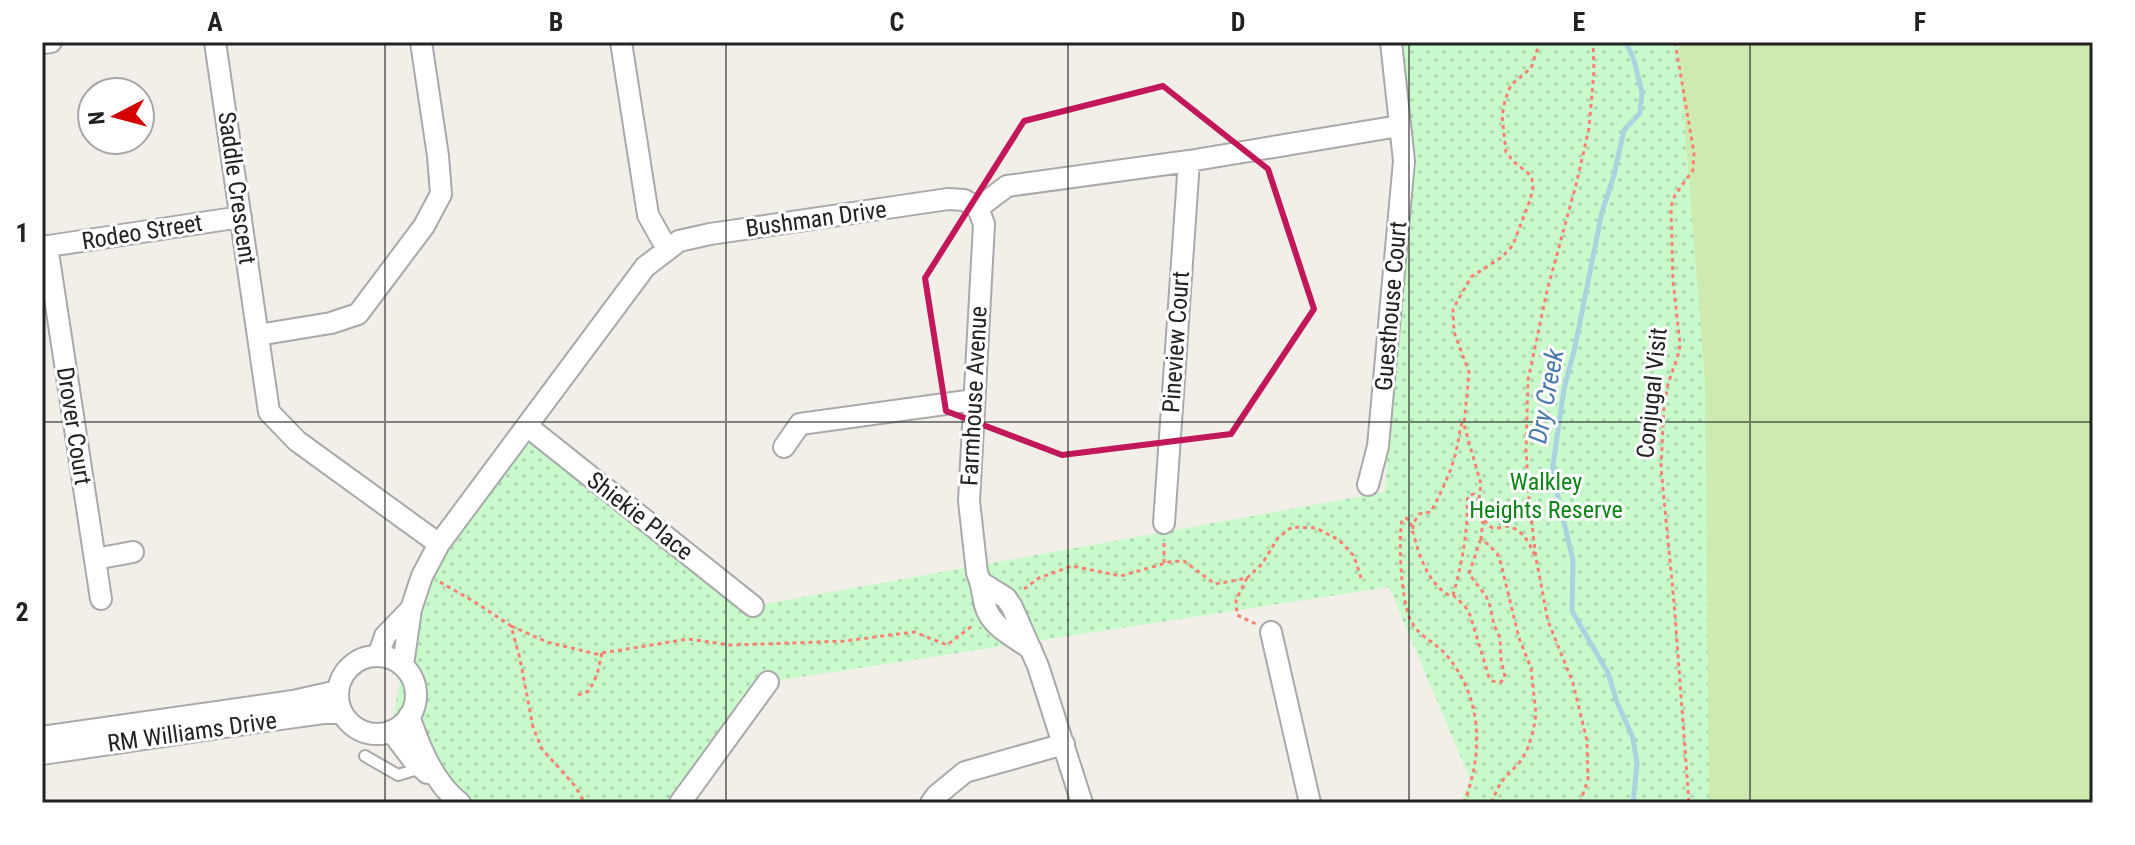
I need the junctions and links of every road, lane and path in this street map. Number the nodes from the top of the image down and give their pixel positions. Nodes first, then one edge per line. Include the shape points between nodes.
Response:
1 (51, 42) edge
2 (215, 42) edge
3 (421, 42) edge
4 (1391, 42) edge
5 (1540, 42) edge
6 (1593, 42) edge
7 (1675, 42) edge
8 (42, 43) edge
9 (626, 43) edge
10 (1399, 126) junction
11 (1189, 161) junction
12 (978, 208) junction
13 (241, 217) junction
14 (44, 247) edge
15 (667, 249) junction
16 (258, 335) junction
17 (974, 400) junction
18 (1465, 415) junction
19 (527, 426) junction
20 (784, 447) dead end
21 (1368, 485) dead end
22 (1529, 500) junction
23 (1479, 502) junction
24 (1483, 520) junction
25 (1164, 523) dead end
26 (1505, 526) junction
27 (1413, 533) junction
28 (1481, 538) junction
29 (439, 544) junction
30 (133, 552) dead end
31 (1536, 558) junction
32 (95, 559) junction
33 (422, 576) junction
34 (1247, 578) junction
35 (1361, 578) dead end
36 (982, 583) junction
37 (1453, 595) junction
38 (101, 599) dead end
39 (1007, 600) junction
40 (753, 606) dead end
41 (411, 609) junction
42 (988, 614) junction
43 (511, 626) junction
44 (1271, 632) joint
45 (1031, 649) junction
46 (602, 653) junction
47 (378, 656) junction
48 (401, 664) junction
49 (768, 682) dead end
50 (338, 691) junction
51 (578, 695) dead end
52 (342, 713) junction
53 (409, 716) junction
54 (391, 731) junction
55 (42, 737) edge
56 (1064, 744) junction
57 (42, 754) edge
58 (365, 756) dead end
59 (421, 768) junction
60 (442, 786) junction
61 (460, 803) edge
62 (585, 803) edge
63 (680, 803) edge
64 (931, 803) edge
65 (1082, 803) edge
66 (1310, 803) edge
67 (1464, 803) edge
68 (1491, 803) edge
69 (1580, 803) edge
70 (1689, 803) edge

1 - 8 street
2 - 13 street, Saddle Crescent
3 - 16 street via 441,194 424,226 358,314
4 - 10 street, Guesthouse Court
5 - 18 path via 1531,68 1511,85 1502,116 1506,152 1532,179 1530,200 1513,245 1471,277 1453,309 1454,332 1469,372
6 - 22 path via 1589,128 1528,380
7 - 70 path, Conjugal Visit via 1694,153 1693,170 1671,207 1680,344 1664,406 1661,468
9 - 15 street via 648,215
10 - 11 street
10 - 21 street, Guesthouse Court via 1404,161 1378,446
11 - 12 street via 1007,186
11 - 25 street, Pineview Court
12 - 15 street, Bushman Drive via 948,199 710,234
12 - 17 street, Farmhouse Avenue via 984,224
13 - 14 street, Rodeo Street
13 - 16 street, Saddle Crescent
14 - 32 street, Drover Court
15 - 19 street, Bushman Drive via 645,267
16 - 29 street, Saddle Crescent via 269,412 297,441
17 - 20 street via 800,424
17 - 36 street, Farmhouse Avenue via 969,501
18 - 23 path via 1481,484
18 - 27 path via 1448,475 1431,512 1419,514
19 - 29 street, Bushman Drive
19 - 40 street, Shiekie Place
22 - 26 path
22 - 31 path
23 - 24 path
23 - 37 path via 1469,495
24 - 26 path via 1495,528
24 - 28 path
26 - 31 path via 1519,531
27 - 37 path via 1426,571
27 - 67 path via 1410,521 1402,520 1400,547 1410,618 1447,654 1474,707 1477,756
28 - 37 path via 1469,574 1486,596 1500,638 1505,677 1501,682 1489,677 1470,615
28 - 68 path via 1501,564 1531,668 1536,714 1527,750
29 - 33 street, Bushman Drive
30 - 32 street
31 - 69 path via 1548,621 1573,683 1587,741 1588,779
32 - 38 street, Drover Court
33 - 41 street, Bushman Drive
33 - 43 path via 447,584
34 - 35 path via 1292,527 1316,528 1339,540 1354,556
34 - 39 path via 1215,584 1184,561 1121,576 1072,566 1039,578
34 - 44 path via 1236,600 1237,615
36 - 39 street
36 - 42 street, Farmhouse Avenue
39 - 45 street
41 - 47 street, Bushman Drive via 385,636
41 - 48 street, Bushman Drive
42 - 45 street
42 - 46 path via 947,645 914,632 753,645 688,639
43 - 46 path via 547,642
43 - 62 path via 542,749
44 - 66 street
45 - 56 street
46 - 51 path via 589,691
47 - 48 street
47 - 50 street via 354,663
48 - 53 street via 415,691
49 - 63 street
50 - 52 street
50 - 55 street, RM Williams Drive
52 - 54 street via 360,730
52 - 57 street, RM Williams Drive
53 - 54 street
53 - 60 street
54 - 59 street
56 - 64 street via 965,772
56 - 65 street
58 - 59 lane via 398,775
59 - 60 street
60 - 61 street

